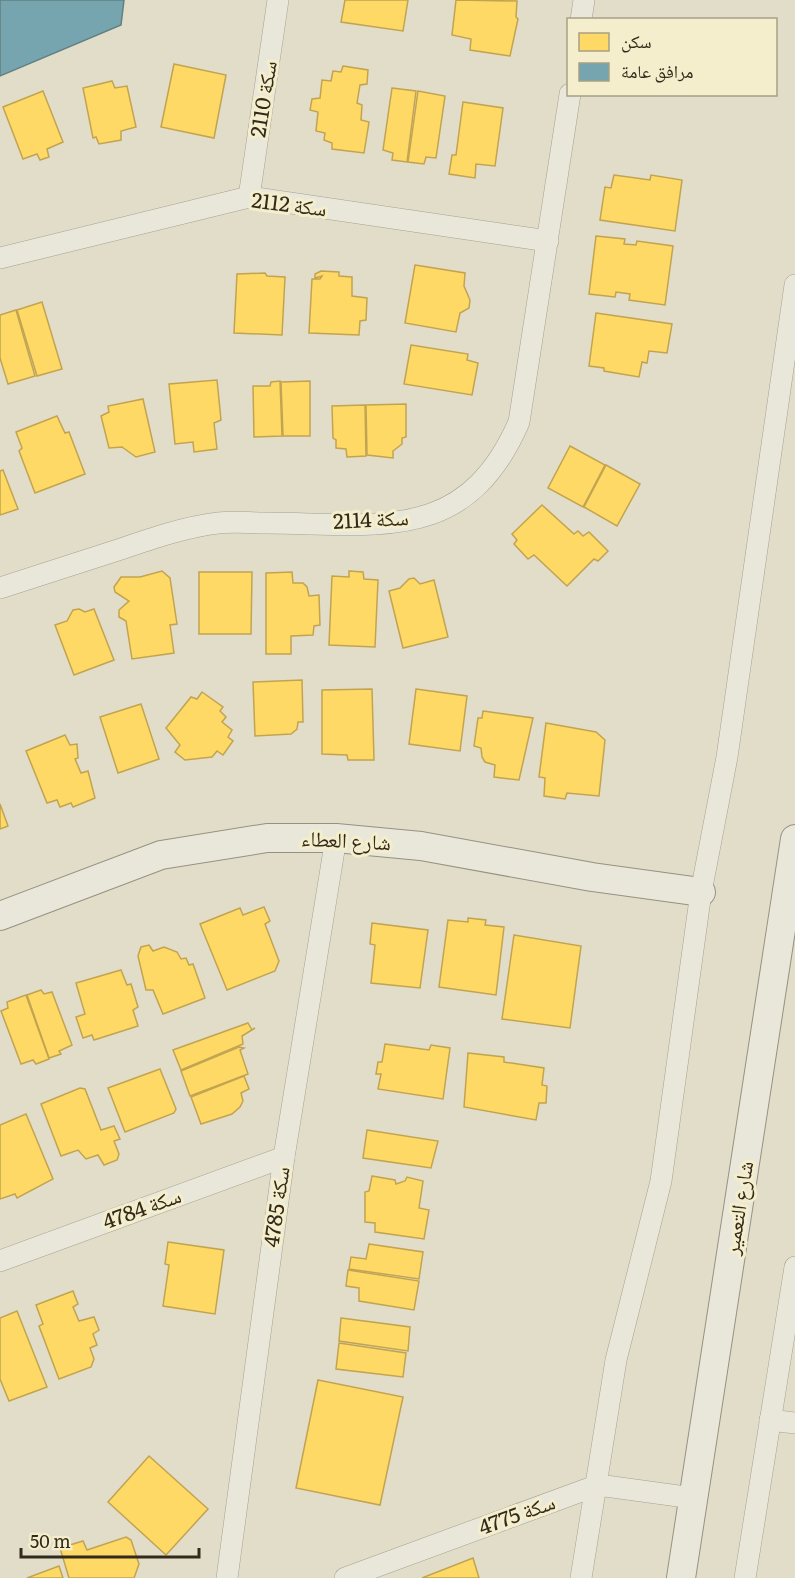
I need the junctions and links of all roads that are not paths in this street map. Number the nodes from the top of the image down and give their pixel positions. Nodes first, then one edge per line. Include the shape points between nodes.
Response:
1 (278, 0) edge
2 (584, 0) edge
3 (581, 18) edge
4 (570, 96) edge
5 (249, 197) junction
6 (548, 241) junction
7 (0, 258) edge
8 (795, 285) edge
9 (0, 588) edge
10 (336, 838) junction
11 (795, 839) edge
12 (792, 879) edge
13 (701, 892) junction
14 (0, 916) edge
15 (284, 1157) junction
16 (0, 1262) edge
17 (795, 1267) edge
18 (770, 1420) junction
19 (795, 1423) edge
20 (598, 1485) junction
21 (693, 1498) junction
22 (228, 1578) edge
23 (345, 1578) edge
24 (581, 1578) edge
25 (681, 1578) edge
26 (745, 1578) edge

1 - 5 street, سكة 2110
2 - 3 street
4 - 6 street, سكة 2114
5 - 6 street, سكة 2112
5 - 7 street, سكة 2112
6 - 9 street, سكة 2114 via 519,422 490,475 464,499 433,515 396,523 220,523 182,529
8 - 13 street via 727,757
10 - 13 main road, شارع العطاء via 421,846
10 - 14 main road, شارع العطاء via 267,838 162,855
10 - 15 street, سكة 4785
11 - 12 main road, شارع التعمير
12 - 21 main road, شارع التعمير
13 - 20 street via 661,1181 616,1360
15 - 16 street, سكة 4784
15 - 22 street, سكة 4785
17 - 18 street
18 - 19 street
18 - 26 street
20 - 21 street, سكة 4775
20 - 23 street, سكة 4775
20 - 24 street
21 - 25 main road, شارع التعمير

